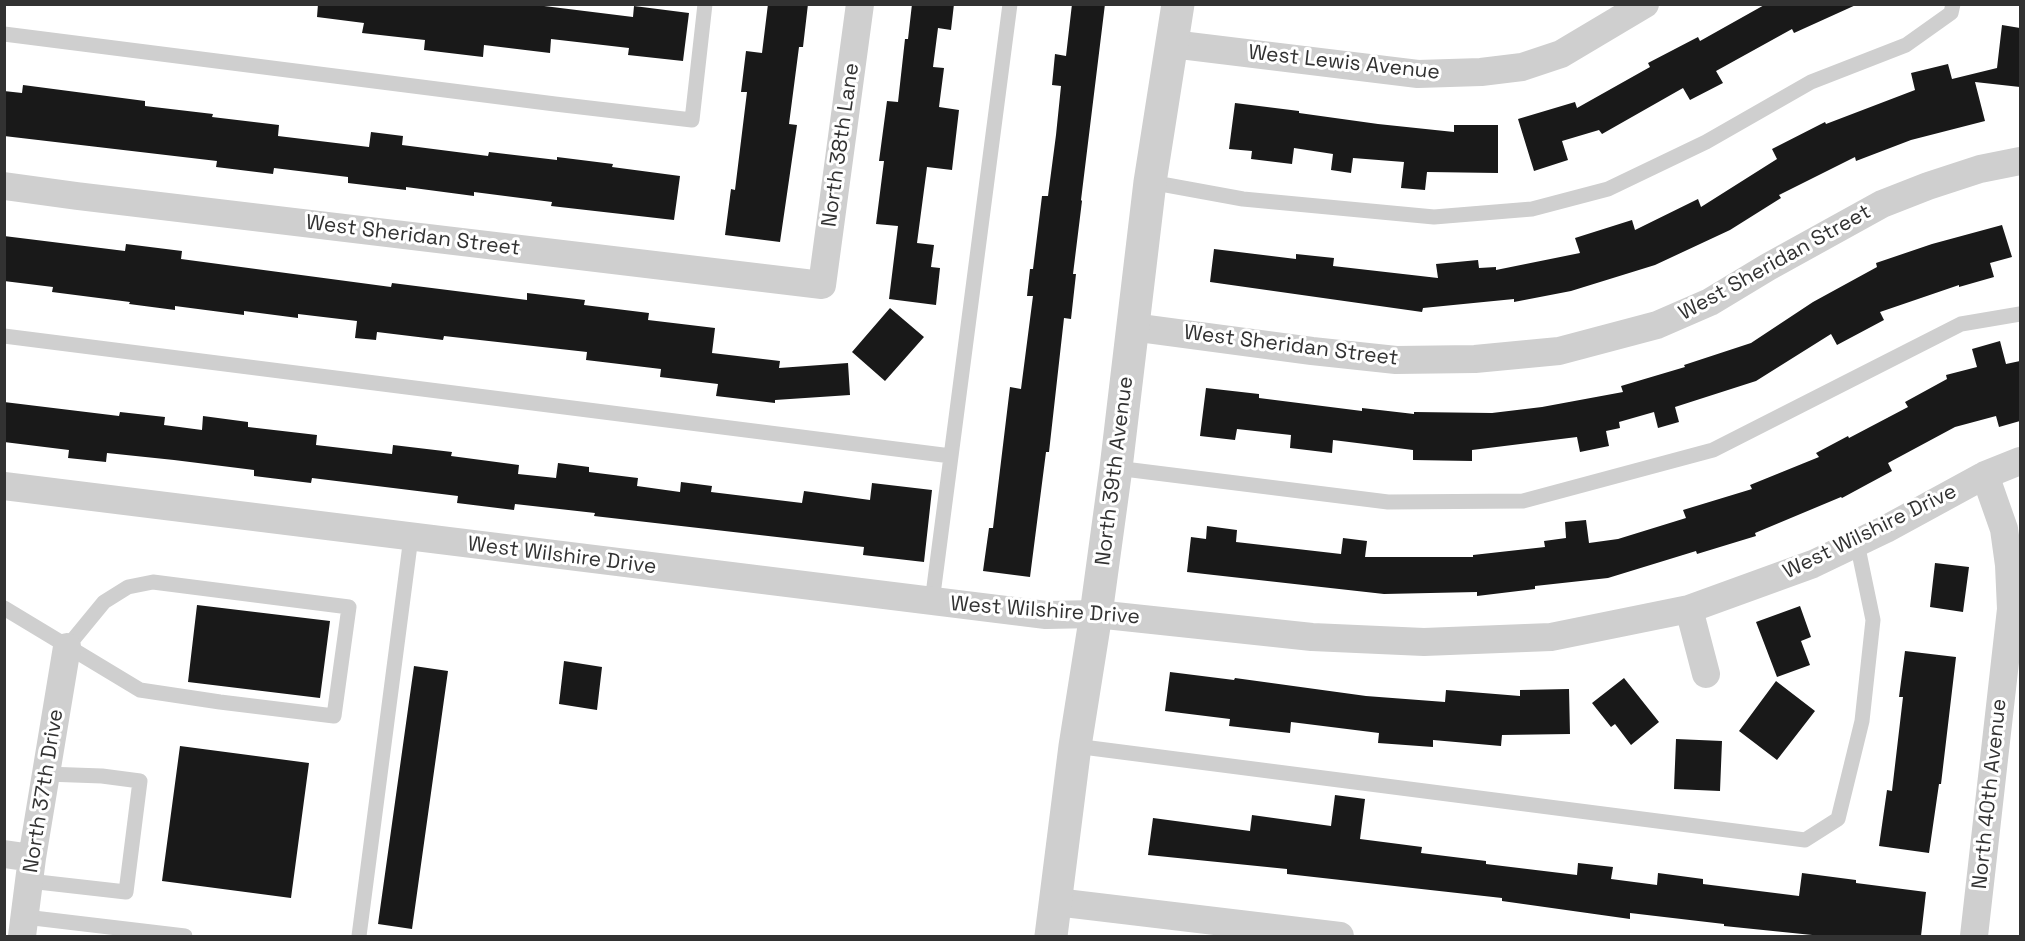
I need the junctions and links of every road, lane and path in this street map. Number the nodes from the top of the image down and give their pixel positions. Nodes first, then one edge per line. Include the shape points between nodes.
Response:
1 (705, 4) edge
2 (860, 4) edge
3 (1010, 4) edge
4 (1178, 4) edge
5 (1645, 4) edge
6 (1953, 4) edge
7 (4, 34) edge
8 (1172, 44) junction
9 (2020, 161) edge
10 (1150, 182) junction
11 (4, 186) edge
12 (822, 285) joint
13 (2020, 314) edge
14 (1132, 327) junction
15 (4, 336) edge
16 (951, 456) junction
17 (2020, 461) edge
18 (1116, 468) junction
19 (1985, 475) junction
20 (4, 486) edge
21 (411, 537) junction
22 (1857, 543) junction
23 (932, 602) junction
24 (4, 608) edge
25 (1689, 609) junction
26 (1096, 614) junction
27 (67, 646) junction
28 (1706, 674) dead end
29 (1075, 746) junction
30 (46, 774) junction
31 (4, 854) edge
32 (31, 870) junction
33 (1056, 902) junction
34 (23, 926) edge
35 (100, 931) edge
36 (185, 936) edge
37 (360, 936) edge
38 (1052, 936) edge
39 (1340, 936) edge
40 (1974, 936) edge

1 - 7 lane via 692,120
2 - 12 street, North 38th Lane
3 - 16 lane
4 - 8 street, North 39th Avenue
5 - 8 street, West Lewis Avenue via 1561,54 1522,66 1481,72 1418,74
6 - 10 lane via 1951,14 1906,45 1811,82 1706,142 1608,189 1532,209 1434,217 1243,198
8 - 10 street, North 39th Avenue
9 - 14 street, West Sheridan Street via 1980,169 1882,204 1710,302 1657,325 1559,351 1475,359 1396,360
10 - 14 street, North 39th Avenue
11 - 12 street, West Sheridan Street
13 - 18 lane via 1961,324 1713,450 1523,501 1388,502
14 - 18 street, North 39th Avenue
15 - 16 lane
16 - 23 lane
17 - 19 street, West Wilshire Drive
18 - 26 street, North 39th Avenue
19 - 22 street, West Wilshire Drive
19 - 40 street, North 40th Avenue via 2004,529 2011,609
20 - 21 street, West Wilshire Drive
21 - 23 street, West Wilshire Drive
21 - 37 lane
22 - 25 street, West Wilshire Drive via 1813,564
22 - 29 lane via 1873,620 1862,721 1838,819 1806,840
23 - 26 street, West Wilshire Drive via 1046,615
24 - 27 lane
25 - 26 street, West Wilshire Drive via 1551,637 1424,642 1312,637
25 - 28 street
26 - 29 street, North 39th Avenue
27 - 27 lane via 140,690 334,716 350,607 153,582 128,586 104,602
27 - 30 street, North 37th Drive
29 - 33 street, North 39th Avenue
30 - 32 street, North 37th Drive
30 - 32 lane via 140,781 126,892
31 - 32 street
32 - 34 street, North 37th Drive
33 - 38 street, North 39th Avenue
33 - 39 street
34 - 35 lane
35 - 36 lane

